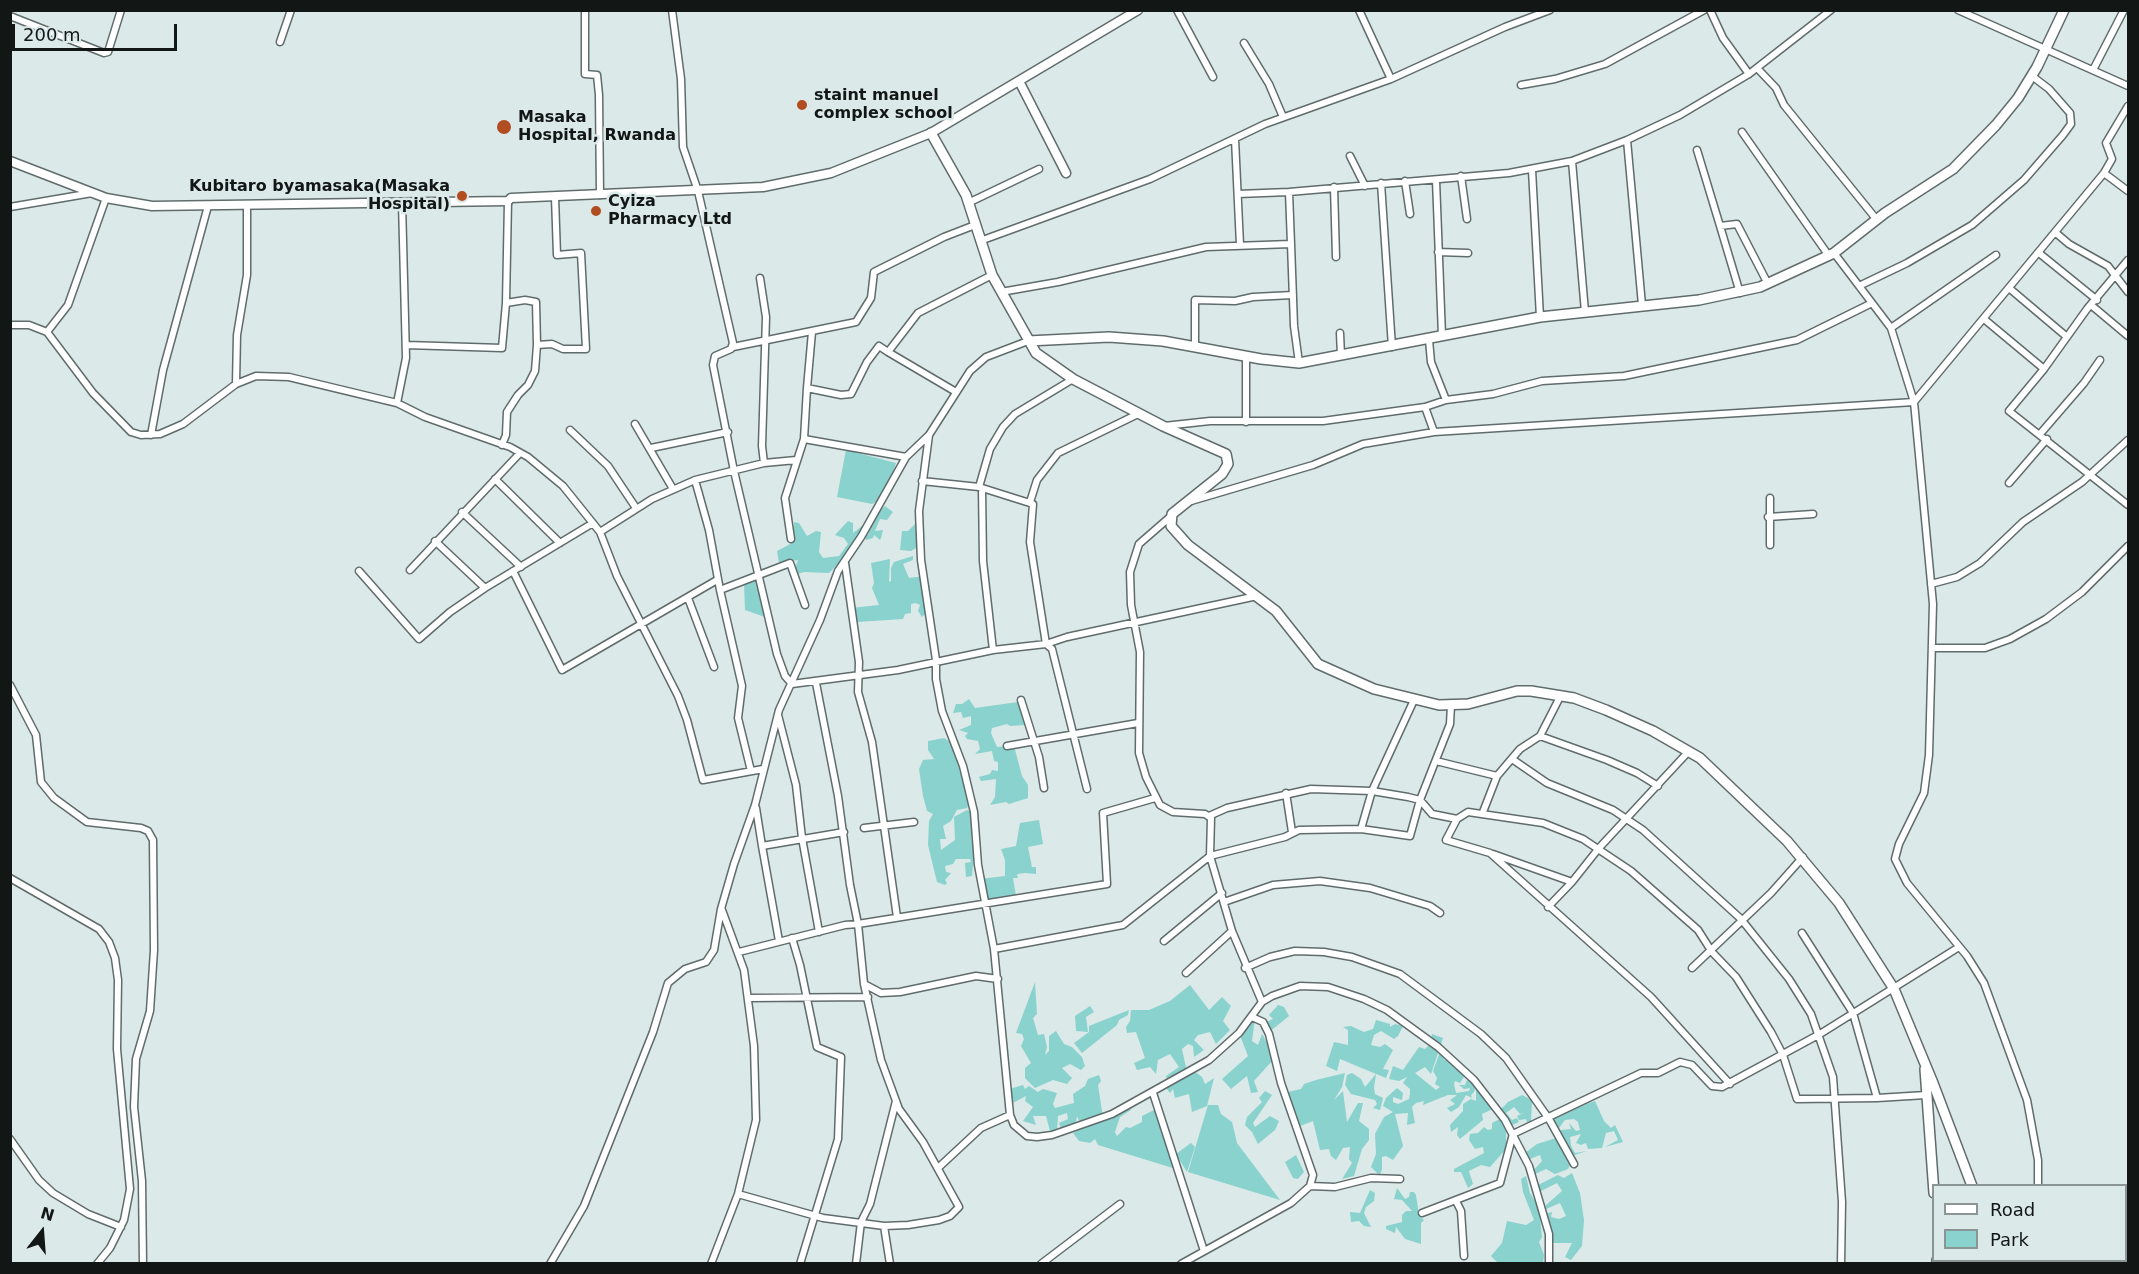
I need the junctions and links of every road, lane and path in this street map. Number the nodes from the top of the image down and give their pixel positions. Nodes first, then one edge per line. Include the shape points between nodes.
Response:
1 (122, 10) edge
2 (291, 10) edge
3 (585, 10) edge
4 (672, 10) edge
5 (1138, 10) edge
6 (1177, 10) edge
7 (1359, 10) edge
8 (1550, 10) edge
9 (1704, 10) edge
10 (1710, 10) edge
11 (1831, 10) edge
12 (2064, 10) edge
13 (2124, 10) edge
14 (1962, 11) edge
15 (10, 16) edge
16 (280, 42) dead end
17 (1244, 43) dead end
18 (2045, 50) junction
19 (1757, 68) junction
20 (2092, 70) junction
21 (1749, 74) junction
22 (2032, 76) junction
23 (1213, 77) dead end
24 (1391, 79) junction
25 (1019, 81) junction
26 (1521, 85) dead end
27 (2128, 87) edge
28 (2128, 106) edge
29 (1283, 117) junction
30 (1742, 132) dead end
31 (931, 133) junction
32 (1235, 139) junction
33 (1627, 141) junction
34 (1697, 150) dead end
35 (1350, 156) dead end
36 (10, 160) edge
37 (1572, 161) junction
38 (1038, 169) dead end
39 (1532, 170) junction
40 (1066, 173) dead end
41 (2104, 173) junction
42 (1461, 176) junction
43 (1436, 180) junction
44 (1405, 181) junction
45 (1381, 183) junction
46 (1365, 186) junction
47 (1334, 187) junction
48 (698, 191) junction
49 (2128, 191) edge
50 (1289, 192) junction
51 (92, 194) junction
52 (1238, 194) junction
53 (600, 195) junction
54 (555, 197) junction
55 (106, 198) junction
56 (508, 201) junction
57 (402, 202) junction
58 (968, 203) junction
59 (247, 205) junction
60 (208, 206) junction
61 (10, 207) edge
62 (1410, 214) dead end
63 (1467, 219) dead end
64 (1877, 220) junction
65 (975, 225) junction
66 (1720, 226) junction
67 (2056, 233) junction
68 (980, 242) junction
69 (1291, 244) junction
70 (1240, 245) junction
71 (1438, 252) junction
72 (1468, 252) dead end
73 (1832, 254) junction
74 (2039, 254) junction
75 (1996, 255) dead end
76 (1336, 257) dead end
77 (2128, 260) edge
78 (992, 275) junction
79 (2117, 276) junction
80 (760, 278) dead end
81 (1768, 284) junction
82 (1859, 286) junction
83 (2009, 288) junction
84 (1000, 292) junction
85 (2128, 292) edge
86 (1740, 293) junction
87 (1293, 295) junction
88 (2094, 302) junction
89 (506, 303) junction
90 (1872, 303) junction
91 (1642, 305) junction
92 (1585, 312) junction
93 (1539, 317) junction
94 (1984, 319) junction
95 (10, 326) edge
96 (1891, 328) junction
97 (47, 332) junction
98 (812, 332) junction
99 (1340, 333) dead end
100 (1442, 336) junction
101 (2128, 336) edge
102 (2067, 337) junction
103 (765, 340) junction
104 (1429, 340) junction
105 (1028, 341) junction
106 (406, 345) junction
107 (537, 345) junction
108 (1195, 345) junction
109 (1392, 346) junction
110 (733, 347) junction
111 (888, 352) junction
112 (1341, 356) junction
113 (1246, 357) junction
114 (2100, 360) dead end
115 (1299, 363) junction
116 (2044, 369) junction
117 (1072, 379) junction
118 (236, 384) junction
119 (807, 388) junction
120 (956, 392) junction
121 (1446, 400) junction
122 (1914, 402) junction
123 (397, 403) junction
124 (1425, 407) junction
125 (1140, 413) junction
126 (1246, 422) junction
127 (635, 424) dead end
128 (1163, 426) junction
129 (570, 430) dead end
130 (728, 432) junction
131 (1434, 432) junction
132 (2040, 434) junction
133 (151, 435) junction
134 (928, 435) junction
135 (804, 439) junction
136 (2046, 440) junction
137 (2128, 440) edge
138 (502, 445) junction
139 (651, 448) junction
140 (520, 453) junction
141 (906, 458) junction
142 (796, 460) junction
143 (764, 463) junction
144 (734, 471) junction
145 (2090, 476) junction
146 (495, 479) junction
147 (695, 480) junction
148 (922, 482) junction
149 (2009, 483) dead end
150 (980, 487) junction
151 (673, 489) junction
152 (1770, 498) dead end
153 (1191, 501) junction
154 (1030, 502) junction
155 (2128, 505) edge
156 (636, 508) junction
157 (462, 512) junction
158 (1813, 514) dead end
159 (1170, 517) junction
160 (1768, 517) junction
161 (593, 523) junction
162 (600, 532) junction
163 (791, 539) dead end
164 (435, 541) junction
165 (560, 543) junction
166 (1770, 545) dead end
167 (2128, 546) edge
168 (844, 562) junction
169 (521, 567) junction
170 (410, 570) dead end
171 (359, 571) dead end
172 (513, 571) junction
173 (758, 574) junction
174 (717, 580) junction
175 (1930, 584) junction
176 (485, 588) junction
177 (720, 590) junction
178 (1257, 596) junction
179 (688, 598) junction
180 (805, 605) dead end
181 (1134, 622) junction
182 (640, 625) junction
183 (1046, 644) junction
184 (1933, 648) junction
185 (993, 650) junction
186 (936, 660) junction
187 (714, 667) dead end
188 (858, 676) junction
189 (816, 683) junction
190 (792, 684) junction
191 (10, 685) edge
192 (1561, 695) junction
193 (1021, 700) dead end
194 (1414, 700) junction
195 (1451, 705) junction
196 (777, 715) junction
197 (1138, 723) junction
198 (1074, 734) junction
199 (1540, 736) junction
200 (1033, 740) junction
201 (1007, 746) dead end
202 (1689, 751) junction
203 (1512, 759) junction
204 (1436, 761) junction
205 (763, 769) junction
206 (751, 771) junction
207 (1497, 776) junction
208 (1658, 786) junction
209 (1044, 788) dead end
210 (1087, 789) dead end
211 (1372, 791) junction
212 (1286, 794) junction
213 (1155, 798) junction
214 (1420, 800) junction
215 (755, 805) junction
216 (1483, 812) junction
217 (1209, 816) junction
218 (1457, 819) junction
219 (1626, 820) junction
220 (914, 822) dead end
221 (884, 824) junction
222 (864, 828) dead end
223 (1361, 829) junction
224 (844, 831) junction
225 (1292, 832) junction
226 (802, 838) junction
227 (762, 846) junction
228 (1599, 848) junction
229 (1490, 853) junction
230 (1210, 856) junction
231 (1803, 857) junction
232 (10, 878) edge
233 (1572, 882) junction
234 (1222, 893) junction
235 (984, 902) junction
236 (1224, 902) junction
237 (1548, 907) junction
238 (721, 909) junction
239 (1440, 913) dead end
240 (897, 917) junction
241 (1741, 919) junction
242 (858, 924) junction
243 (1232, 931) junction
244 (819, 932) junction
245 (1802, 933) dead end
246 (792, 938) junction
247 (779, 941) junction
248 (1164, 941) dead end
249 (1959, 947) junction
250 (994, 949) junction
251 (739, 952) junction
252 (1712, 952) junction
253 (1245, 968) junction
254 (1692, 968) dead end
255 (1186, 973) dead end
256 (998, 979) junction
257 (864, 984) junction
258 (1894, 989) junction
259 (868, 997) junction
260 (747, 998) junction
261 (808, 999) junction
262 (1262, 1002) junction
263 (1853, 1013) junction
264 (1251, 1017) junction
265 (1820, 1035) junction
266 (1783, 1054) junction
267 (1925, 1064) junction
268 (1730, 1084) junction
269 (1153, 1093) junction
270 (1926, 1095) junction
271 (1877, 1098) junction
272 (896, 1100) junction
273 (1835, 1100) junction
274 (1010, 1115) junction
275 (1549, 1119) junction
276 (1514, 1134) junction
277 (10, 1139) edge
278 (1574, 1164) dead end
279 (938, 1168) junction
280 (1400, 1179) dead end
281 (1933, 1184) edge
282 (1972, 1184) edge
283 (2038, 1184) edge
284 (1310, 1186) junction
285 (738, 1194) junction
286 (1456, 1201) junction
287 (1120, 1204) dead end
288 (1422, 1213) dead end
289 (816, 1216) junction
290 (861, 1222) junction
291 (884, 1226) junction
292 (121, 1227) junction
293 (1204, 1251) junction
294 (1464, 1256) dead end
295 (97, 1263) edge
296 (143, 1263) edge
297 (550, 1263) edge
298 (711, 1263) edge
299 (800, 1263) edge
300 (856, 1263) edge
301 (890, 1263) edge
302 (1041, 1263) edge
303 (1181, 1263) edge
304 (1549, 1263) edge
305 (1842, 1263) edge

1 - 15 street via 104,53
2 - 16 street
3 - 53 street via 585,74 597,75 599,95
4 - 48 street via 681,79 683,147
5 - 25 street
6 - 23 street
7 - 24 street
8 - 24 street
9 - 26 street via 1605,64
10 - 21 street via 1723,38
11 - 19 street
12 - 18 main road
13 - 20 street
14 - 18 street
17 - 29 street via 1269,84
18 - 20 street
18 - 22 main road
19 - 21 street
19 - 64 street
20 - 27 street
21 - 33 street
22 - 64 main road via 1996,125 1964,158
22 - 82 street via 2070,113 2071,124 2063,135 2024,180 1972,225
24 - 29 street
25 - 31 street
25 - 40 street
28 - 41 street via 2106,143 2112,159
29 - 32 street
30 - 73 street
31 - 48 street via 831,173 763,187
31 - 58 main road
32 - 52 street
32 - 68 street via 1150,179
33 - 37 street
33 - 91 street
34 - 66 street
35 - 46 street
36 - 51 street
37 - 39 street
37 - 92 street
38 - 58 street
39 - 42 street
39 - 93 street
41 - 49 street
41 - 67 street
42 - 43 street
42 - 63 street
43 - 44 street
43 - 71 street
44 - 45 street
44 - 62 street
45 - 46 street
45 - 109 street
46 - 47 street
47 - 50 street
47 - 76 street
48 - 53 street
48 - 110 street
50 - 52 street
50 - 69 street
51 - 55 street
51 - 61 street
52 - 70 street
53 - 54 street
54 - 56 street
54 - 107 street via 556,255 582,253 586,349
55 - 60 street via 152,206
55 - 97 street via 68,305
56 - 57 street
56 - 89 street
57 - 59 street
57 - 106 street
58 - 65 main road
59 - 60 street
59 - 118 street via 247,275 237,335
60 - 133 street via 163,370
64 - 73 main road
65 - 68 main road
65 - 98 street via 874,272 871,298 860,319
66 - 81 street via 1737,224
66 - 86 street
67 - 74 street
67 - 79 street
68 - 78 main road
69 - 70 street
69 - 87 street
70 - 84 street via 1183,251
71 - 72 street
71 - 100 street
73 - 81 main road
73 - 82 street
74 - 83 street
74 - 88 street
75 - 96 street
77 - 79 street
78 - 84 main road
78 - 111 street via 918,313
79 - 85 street
79 - 88 street
80 - 103 street
81 - 86 main road
82 - 90 street
83 - 94 street
83 - 102 street
84 - 105 main road
86 - 91 main road
87 - 108 street via 1235,301 1195,300
87 - 115 street
88 - 101 street
88 - 102 street
89 - 106 street via 502,348
89 - 107 street via 536,302
90 - 96 street
90 - 121 street via 1820,330 1772,347 1624,376 1542,381 1493,394
91 - 92 main road
92 - 93 main road
93 - 100 main road
94 - 116 street
94 - 122 street
95 - 97 street via 29,325
96 - 122 street
97 - 133 street via 84,382 131,432
98 - 103 street
98 - 119 street
99 - 112 street
100 - 104 main road
102 - 116 street
103 - 110 street
103 - 143 street
104 - 109 main road
104 - 121 street via 1431,362
105 - 108 main road via 1109,337
105 - 117 main road via 1043,361
105 - 120 street via 986,357 970,371
106 - 123 street
107 - 138 street via 536,371 507,412
108 - 113 main road
109 - 112 main road
110 - 130 street via 713,361
111 - 119 street via 879,346 851,394
111 - 120 street
112 - 115 main road
113 - 115 main road
113 - 126 street
114 - 132 street
116 - 132 street via 2009,411
117 - 125 main road
117 - 150 street via 1015,414 1003,427 990,449
118 - 123 street via 256,376 289,377
118 - 133 street via 183,424
119 - 135 street
120 - 134 street
121 - 124 street
122 - 131 street
122 - 175 street
123 - 138 street
124 - 126 street via 1323,420
124 - 131 street
125 - 128 main road
125 - 154 street via 1058,453 1036,480
126 - 128 street
127 - 139 street
128 - 153 main road via 1220,449 1228,458 1222,474
129 - 156 street via 608,466
130 - 139 street
130 - 144 street
131 - 153 street via 1363,444 1313,465
132 - 136 street
134 - 141 street
134 - 148 street
135 - 141 street
135 - 142 street
136 - 145 street
136 - 149 street
137 - 145 street
138 - 140 street
139 - 151 street
140 - 146 street
140 - 161 street via 563,486
141 - 168 street
142 - 143 street
142 - 163 street via 785,498
143 - 144 street
144 - 147 street
144 - 173 street
145 - 155 street
145 - 175 street via 2031,516 1974,567 1957,577
146 - 157 street
146 - 165 street
147 - 151 street
147 - 174 street
148 - 150 street
148 - 186 street via 918,511 921,560
150 - 154 street
150 - 185 street
151 - 156 street
152 - 160 street
153 - 159 main road
154 - 183 street via 1034,507 1030,542
156 - 162 street
157 - 164 street
157 - 169 street
158 - 160 street
159 - 178 main road via 1171,526 1188,545
159 - 181 street via 1135,550 1130,585
160 - 166 street
161 - 162 street
161 - 165 street
162 - 182 street
164 - 170 street
164 - 176 street
165 - 169 street
167 - 184 street via 2082,592 2010,639 1985,648
168 - 188 street
168 - 190 street
169 - 172 street
171 - 176 street via 419,639
172 - 176 street
172 - 182 street via 562,670
173 - 177 street
173 - 180 street via 790,563
173 - 190 street via 777,654
174 - 177 street
174 - 179 street
175 - 184 street
177 - 206 street via 742,686 738,718
178 - 181 street
178 - 194 main road via 1287,623 1318,664 1354,682
179 - 182 street
179 - 187 street
181 - 183 street
181 - 197 street via 1140,652
182 - 206 street via 678,696 703,780
183 - 185 street
183 - 198 street via 1052,649
184 - 249 street via 1924,793 1895,859 1900,873
185 - 186 street
186 - 188 street
186 - 235 street via 942,711 971,796
188 - 189 street
188 - 221 street
189 - 190 street
189 - 224 street
190 - 196 street
191 - 296 street via 36,735 41,782 54,798 87,822 141,828 153,840 153,970 150,1011 136,1059 134,1107 142,1181
192 - 195 main road via 1517,691
192 - 199 street
192 - 202 main road via 1606,710
193 - 200 street
194 - 195 main road
194 - 211 street
195 - 204 street via 1450,724
196 - 205 street
196 - 226 street via 796,785
197 - 198 street
197 - 213 street via 1142,764
198 - 200 street
198 - 210 street
199 - 203 street
199 - 208 street via 1607,760
200 - 201 street
200 - 209 street
202 - 208 street
202 - 231 main road
203 - 207 street
203 - 219 street via 1547,783 1604,805
204 - 207 street
204 - 214 street
205 - 206 street
205 - 215 street
207 - 216 street
208 - 219 street
211 - 212 street via 1311,789
211 - 214 street
211 - 223 street
212 - 217 street
212 - 225 street
213 - 217 street via 1173,812
213 - 235 street via 1103,813 1107,884
214 - 218 street via 1432,814
214 - 223 street via 1410,836
215 - 227 street
215 - 238 street
216 - 218 street via 1468,812
216 - 228 street via 1543,823
217 - 230 street via 1213,828
218 - 229 street via 1446,840
219 - 228 street
219 - 241 street via 1643,830
220 - 221 street
221 - 222 street
221 - 240 street
223 - 225 street
224 - 226 street
224 - 242 street
225 - 230 street
226 - 227 street
226 - 244 street
227 - 247 street
228 - 233 street
228 - 252 street via 1677,909 1698,930
229 - 233 street
229 - 237 street
230 - 234 street
230 - 250 street via 1123,925
231 - 241 street
231 - 258 main road via 1839,903
232 - 292 street via 99,929 116,958 117,1049 130,1189
233 - 237 street
234 - 236 street
234 - 248 street
235 - 240 street
235 - 250 street
236 - 239 street via 1273,885 1320,881 1370,888 1430,906
236 - 243 street
237 - 268 street via 1651,997
238 - 251 street
238 - 297 street via 711,956 675,975 668,983 646,1051 584,1206
240 - 242 street
241 - 252 street
241 - 265 street via 1789,980
242 - 244 street
242 - 257 street
243 - 253 street
243 - 255 street
244 - 246 street
245 - 263 street
246 - 247 street
246 - 261 street
247 - 251 street
249 - 258 street
249 - 283 street via 1984,983 2018,1070 2038,1160
250 - 256 street
251 - 260 street
252 - 254 street
252 - 266 street via 1741,985
253 - 262 street
253 - 275 street via 1286,953 1314,952 1352,957 1400,974 1481,1034 1506,1058
256 - 257 street via 976,976 881,993
256 - 274 street
257 - 259 street
258 - 263 street
258 - 267 main road
259 - 261 street
259 - 272 street via 877,1045
260 - 261 street
260 - 285 street via 756,1069 756,1120
261 - 289 street via 817,1047 841,1057 838,1138
262 - 264 street
262 - 276 street via 1309,985 1377,1004 1454,1061 1474,1080
263 - 265 street
263 - 271 street
264 - 269 street via 1209,1060
264 - 284 street via 1263,1022 1269,1034 1281,1083 1314,1175
265 - 266 street
265 - 273 street via 1833,1077
266 - 268 street
266 - 273 street via 1797,1099
267 - 270 main road
267 - 282 main road
268 - 275 street via 1712,1086 1692,1065 1680,1062 1658,1073 1637,1075
269 - 274 street via 1113,1114 1052,1135 1027,1136 1014,1125
269 - 293 street
270 - 271 street
270 - 281 main road
271 - 273 street
272 - 279 street
272 - 290 street via 870,1204
273 - 305 street
274 - 279 street via 981,1128
275 - 276 street
275 - 278 street
276 - 286 street via 1500,1183
276 - 304 street via 1544,1210
277 - 292 street via 53,1193 88,1214
279 - 291 street via 958,1203 958,1210 926,1223
280 - 284 street via 1371,1178 1335,1187
284 - 293 street via 1292,1203
285 - 289 street
285 - 298 street
286 - 288 street
286 - 294 street via 1461,1211
287 - 302 street
289 - 290 street
289 - 299 street
290 - 291 street
290 - 300 street
291 - 301 street
292 - 295 street
293 - 303 street

